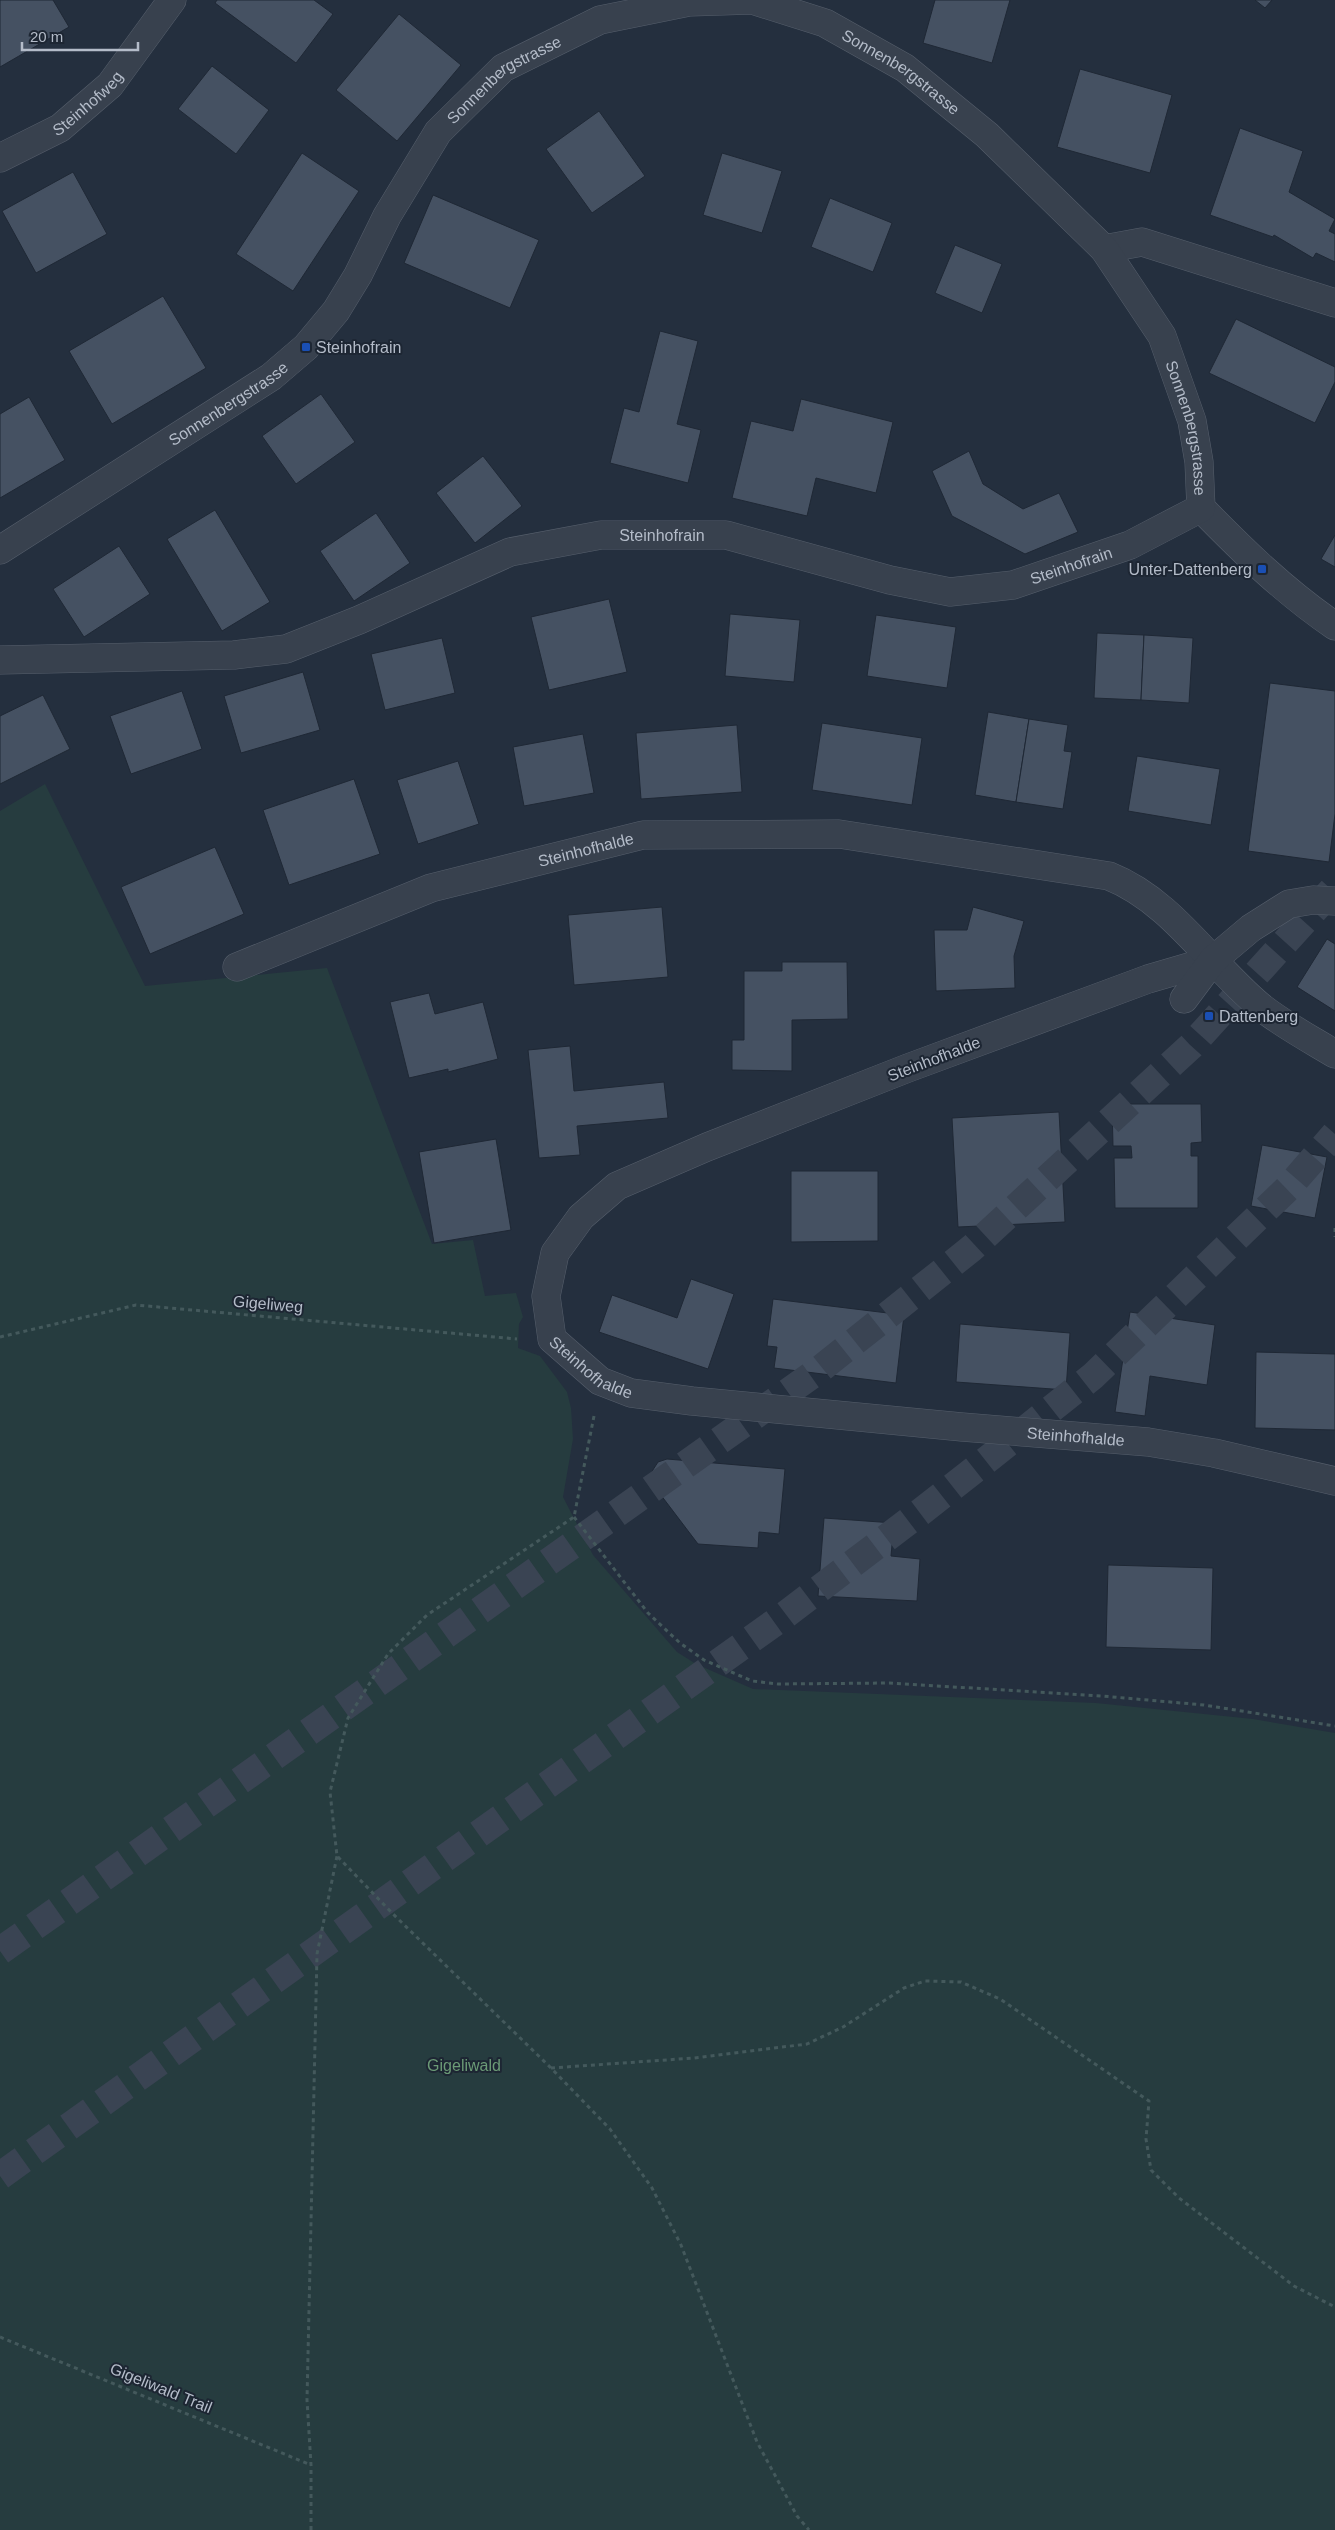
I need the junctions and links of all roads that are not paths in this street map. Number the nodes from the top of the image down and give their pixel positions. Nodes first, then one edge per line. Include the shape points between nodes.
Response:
1 (172, 0) edge
2 (0, 158) edge
3 (1104, 249) junction
4 (1335, 303) edge
5 (1201, 508) junction
6 (0, 550) edge
7 (1335, 626) edge
8 (0, 660) edge
9 (1335, 901) edge
10 (1213, 960) junction
11 (237, 967) dead end
12 (1184, 999) dead end
13 (1335, 1054) edge
14 (1335, 1481) edge

1 - 2 street, Steinhofweg via 110,85 60,128
3 - 4 street via 1142,242
3 - 5 street, Sonnenbergstrasse via 1162,336 1192,421 1199,462
3 - 6 street, Sonnenbergstrasse via 987,135 912,74 824,24 752,0 689,2 600,20 503,68 438,132 387,216 336,311 306,347 271,377
5 - 7 street, Sonnenbergstrasse via 1262,569 1301,603
5 - 8 street, Steinhofrain via 1130,545 1013,585 950,592 890,580 726,534 601,535 510,552 286,649 234,655
9 - 10 street via 1290,904 1251,928
10 - 11 street, Steinhofhalde via 1155,904 1127,883 1109,876 839,834 643,835 431,888
10 - 12 street
10 - 13 street via 1261,1006
10 - 14 street, Steinhofhalde via 1148,978 908,1068 706,1147 617,1186 581,1217 555,1254 546,1296 552,1339 600,1381 631,1393 962,1427 1148,1442 1214,1452

